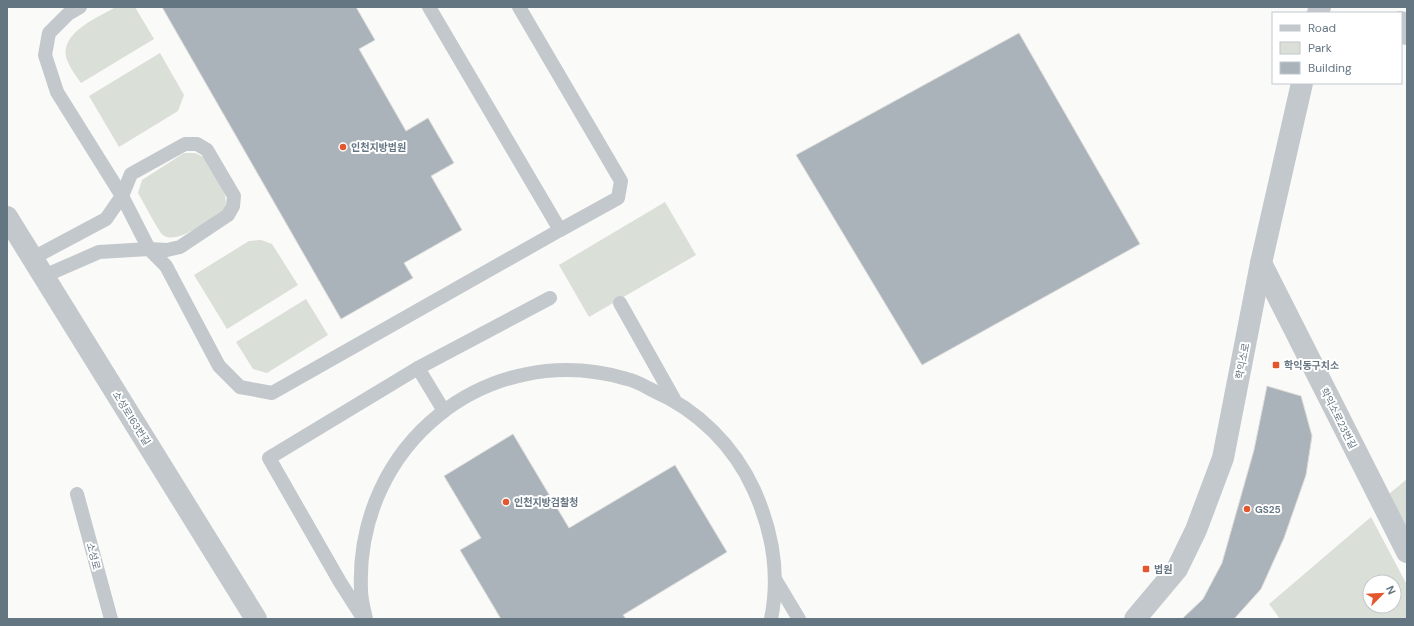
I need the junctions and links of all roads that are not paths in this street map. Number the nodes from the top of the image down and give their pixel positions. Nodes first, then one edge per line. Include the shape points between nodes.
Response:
1 (80, 7) edge
2 (429, 7) edge
3 (519, 7) edge
4 (1402, 24) edge
5 (1407, 34) edge
6 (1302, 84) edge
7 (122, 196) junction
8 (7, 217) edge
9 (560, 230) junction
10 (149, 249) junction
11 (33, 258) junction
12 (1261, 263) junction
13 (44, 276) junction
14 (550, 298) dead end
15 (620, 303) dead end
16 (418, 368) junction
17 (674, 399) junction
18 (444, 411) junction
19 (77, 494) dead end
20 (1407, 552) edge
21 (775, 578) junction
22 (111, 619) edge
23 (256, 619) edge
24 (365, 619) edge
25 (771, 619) edge
26 (800, 619) edge
27 (1135, 619) edge

1 - 7 lane via 68,14 49,33 44,55 57,92
2 - 9 lane
3 - 9 lane via 621,180 618,198
4 - 5 street
6 - 12 street, 학익소로
7 - 10 lane
7 - 10 lane via 131,174 185,144 197,144 207,150 234,196 233,206 228,215 180,247 167,250
7 - 11 lane via 106,219
8 - 11 street, 소성로163번길
9 - 10 lane via 272,393 240,387 220,366 166,266
10 - 13 lane via 99,252
11 - 13 street, 소성로163번길
12 - 20 street, 학익소로23번길
12 - 27 street, 학익소로 via 1223,458 1196,530 1177,569
13 - 23 street, 소성로163번길
14 - 16 lane
15 - 17 lane
16 - 18 lane
16 - 24 lane via 269,458 340,582
17 - 18 lane via 628,379 579,370 529,373 481,388
17 - 21 lane via 713,430 745,469 766,515
18 - 24 lane via 403,450 378,493 363,541 360,591
19 - 22 lane, 소성로
21 - 25 lane
21 - 26 lane

